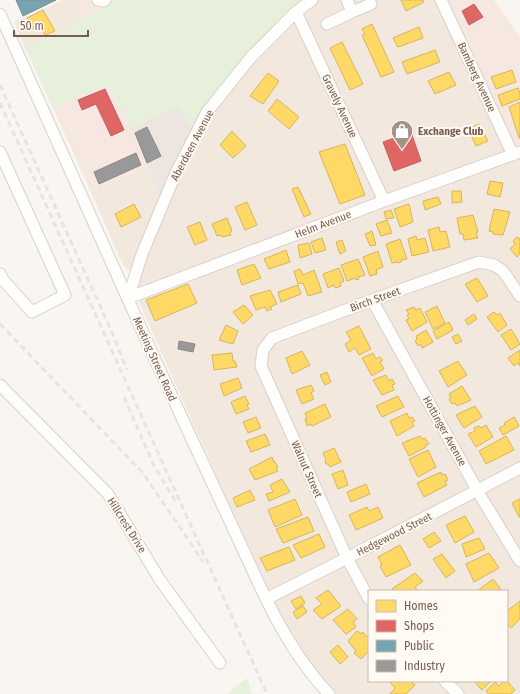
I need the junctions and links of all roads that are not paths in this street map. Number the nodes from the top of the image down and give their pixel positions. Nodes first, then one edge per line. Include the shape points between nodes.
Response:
1 (98, 0) edge
2 (105, 0) edge
3 (312, 0) edge
4 (347, 0) edge
5 (441, 0) edge
6 (371, 4) dead end
7 (296, 12) junction
8 (352, 12) junction
9 (0, 14) edge
10 (327, 24) dead end
11 (0, 152) edge
12 (516, 153) edge
13 (384, 200) junction
14 (0, 274) edge
15 (520, 296) edge
16 (128, 298) junction
17 (372, 300) junction
18 (272, 338) joint
19 (0, 385) edge
20 (520, 468) edge
21 (478, 490) junction
22 (347, 558) junction
23 (520, 561) edge
24 (368, 597) edge
25 (266, 599) junction
26 (220, 663) dead end
27 (446, 682) edge
28 (329, 694) edge
29 (458, 694) edge

1 - 2 street
3 - 7 street, Aberdeen Avenue
4 - 8 street
5 - 12 street, Bamberg Avenue
6 - 8 street
7 - 13 street, Gravely Avenue
7 - 16 street, Aberdeen Avenue via 251,57 207,112 175,175 142,254
8 - 10 street
9 - 16 street, Meeting Street Road
11 - 14 street via 65,295 32,312
12 - 13 street, Helm Avenue
13 - 16 street, Helm Avenue
15 - 17 street, Birch Street via 503,272 494,265 479,262
16 - 25 street, Meeting Street Road
17 - 18 street, Birch Street
17 - 21 street, Hottinger Avenue
18 - 22 street, Walnut Street via 263,350 261,366
19 - 26 street, Hillcrest Drive via 108,494 160,580
20 - 21 street, Hedgewood Street
21 - 22 street, Hedgewood Street
21 - 23 street, Hottinger Avenue
22 - 24 street, Walnut Street
22 - 25 street, Hedgewood Street
25 - 28 street, Meeting Street Road via 283,633 317,682
27 - 29 street

